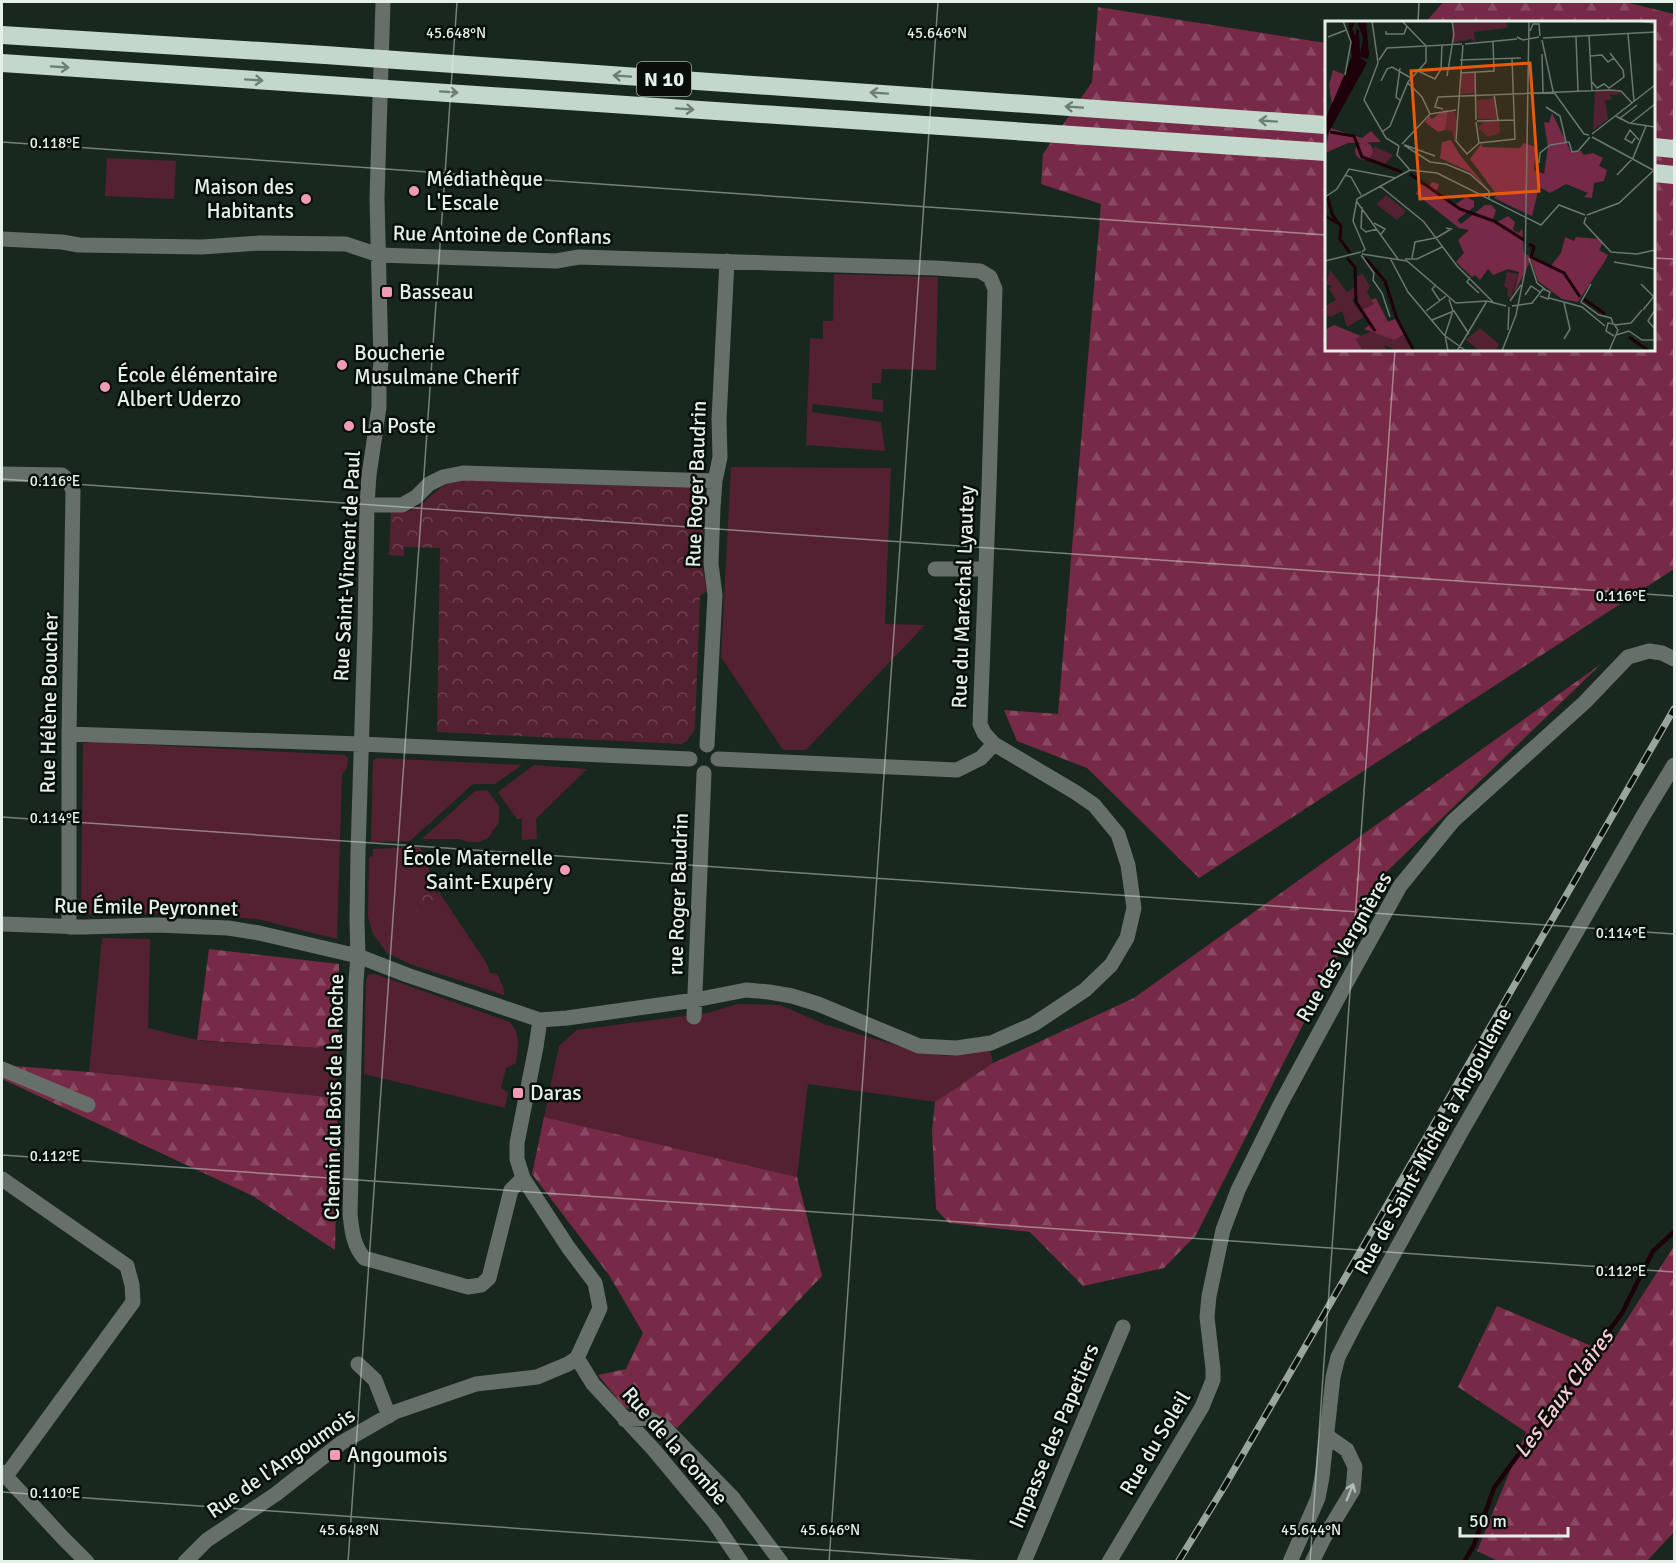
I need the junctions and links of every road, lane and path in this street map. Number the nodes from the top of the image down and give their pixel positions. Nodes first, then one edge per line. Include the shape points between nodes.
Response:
1 (383, 5) edge
2 (2, 35) edge
3 (2, 63) edge
4 (1325, 125) edge
5 (1655, 147) edge
6 (1674, 149) edge
7 (1325, 152) edge
8 (1655, 173) edge
9 (1674, 175) edge
10 (2, 239) edge
11 (379, 255) junction
12 (727, 261) junction
13 (994, 289) joint
14 (2, 474) edge
15 (715, 481) junction
16 (367, 505) junction
17 (935, 568) dead end
18 (986, 569) junction
19 (1674, 659) edge
20 (69, 734) junction
21 (361, 744) junction
22 (994, 744) junction
23 (707, 745) junction
24 (690, 759) junction
25 (718, 759) junction
26 (1674, 765) edge
27 (704, 773) junction
28 (2, 924) edge
29 (69, 927) junction
30 (358, 956) junction
31 (695, 1000) junction
32 (694, 1017) dead end
33 (540, 1020) junction
34 (2, 1069) edge
35 (88, 1104) dead end
36 (523, 1178) junction
37 (2, 1179) edge
38 (1123, 1327) dead end
39 (1209, 1340) joint
40 (578, 1358) junction
41 (358, 1364) dead end
42 (389, 1416) junction
43 (625, 1420) junction
44 (1327, 1436) junction
45 (4, 1474) edge
46 (87, 1562) edge
47 (185, 1562) edge
48 (741, 1562) edge
49 (781, 1562) edge
50 (1024, 1562) edge
51 (1109, 1562) edge
52 (1290, 1562) edge
53 (1312, 1562) edge

1 - 11 street, Rue Saint-Vincent de Paul
4 -> 2 highway, N 10
3 -> 7 highway, N 10
5 - 6 highway
8 - 9 highway
10 - 11 street, Rue Antoine de Conflans via 202,247 346,244
11 - 12 street, Rue Antoine de Conflans
11 - 16 street, Rue Saint-Vincent de Paul via 379,407
12 - 13 street, Rue Antoine de Conflans via 980,271 990,278
12 - 15 street, Rue Roger Baudrin via 720,457
13 - 18 street, Rue du Maréchal Lyautey
14 - 20 street, Rue Hélène Boucher via 62,475 73,491
15 - 16 street via 463,473 429,484 402,505
15 - 23 street, Rue Roger Baudrin via 711,564 715,595
16 - 21 street, Rue Saint-Vincent de Paul
17 - 18 street
18 - 22 street, Rue du Maréchal Lyautey via 980,724
19 - 39 street, Rue des Vergnières via 1649,651 1628,657 1585,702 1453,821 1400,886 1238,1190 1223,1230 1209,1296
20 - 21 street
20 - 29 street, Rue Hélène Boucher
21 - 24 street
21 - 30 street, Rue Saint-Vincent de Paul
22 - 25 street via 981,758 957,770
22 - 31 street, Rue du Maréchal Lyautey via 1094,805 1118,834 1128,865 1134,908 1127,938 1111,965 1085,990 1034,1024 992,1043 956,1048 919,1046 792,996 746,990
23 - 24 street via 694,750
23 - 25 street via 715,750
24 - 27 street via 693,767
25 - 27 street via 715,767
26 - 44 street, Rue de Saint-Michel à Angouleme via 1530,1011 1354,1326 1333,1377
27 - 31 street, rue Roger Baudrin
28 - 29 street, Rue Émile Peyronnet
29 - 30 street, Rue Émile Peyronnet via 228,928
30 - 33 street, Rue du Maréchal Lyautey
30 - 36 street, Chemin du Bois de la Roche via 350,1214 358,1250 364,1258 468,1287 481,1285 489,1278 511,1190
31 - 32 street, rue Roger Baudrin
31 - 33 street, Rue du Maréchal Lyautey
33 - 36 street via 517,1143
34 - 35 street
36 - 40 street via 595,1283 600,1308
37 - 45 street via 127,1266 133,1302
38 - 50 street, Impasse des Papetiers
39 - 51 street, Rue du Soleil via 1213,1380 1208,1394
40 - 42 street, Rue de l'Angoumois via 537,1377 476,1384
40 - 43 street, Rue de la Combe via 593,1384
41 - 42 street via 375,1380
42 - 47 street, Rue de l'Angoumois via 341,1443 276,1494 207,1540
43 - 48 street, Rue de la Combe via 714,1522
43 - 49 street via 648,1418 665,1428 733,1498
44 - 52 street, Rue de Saint-Michel à Angouleme via 1318,1498
53 -> 44 street via 1353,1490 1355,1467 1347,1450
45 - 46 street

